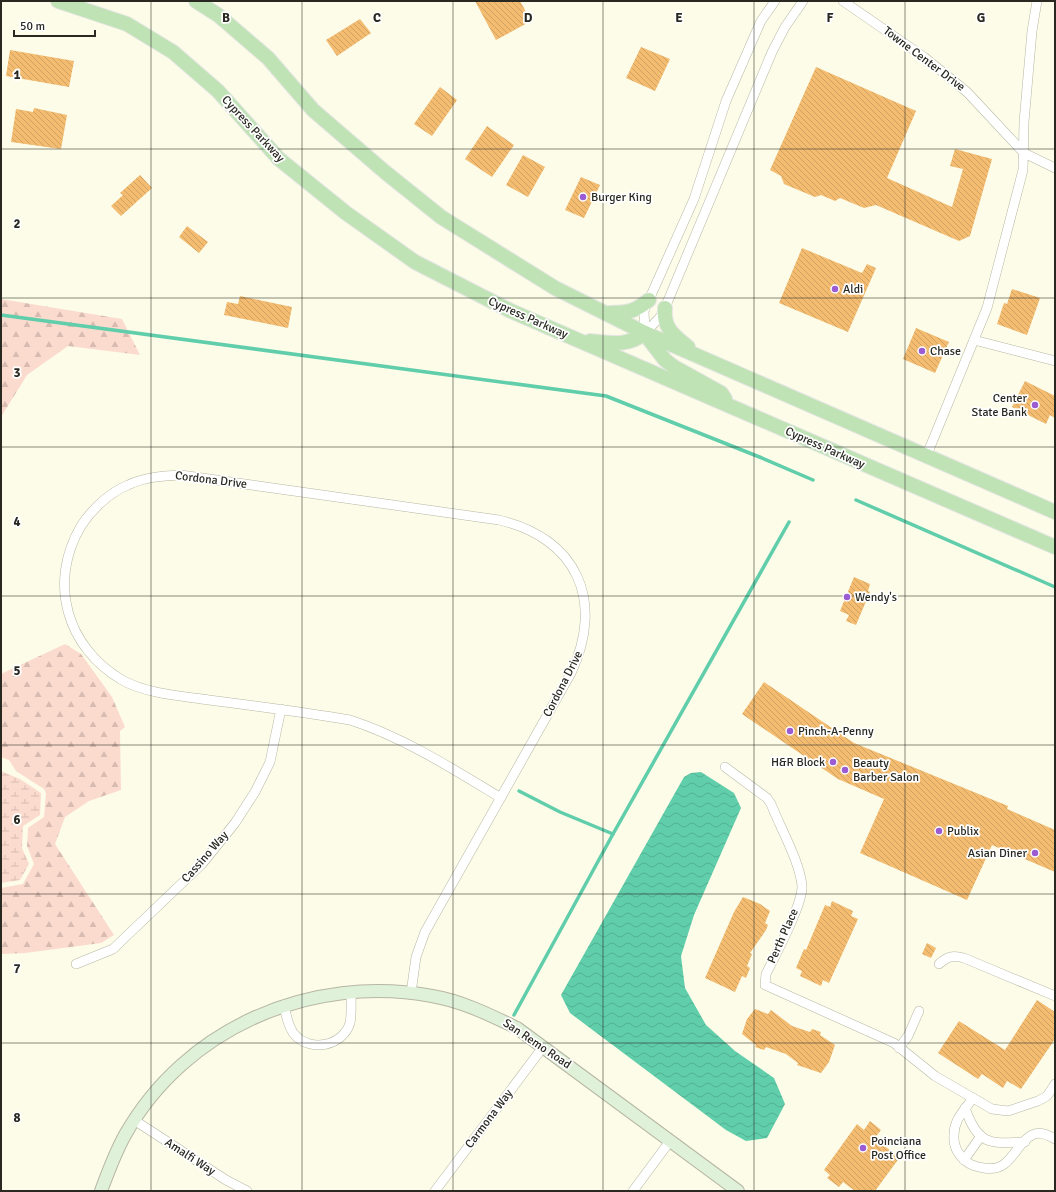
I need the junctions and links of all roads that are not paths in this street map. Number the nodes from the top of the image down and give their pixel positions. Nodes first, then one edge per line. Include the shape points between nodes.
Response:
1 (58, 1) edge
2 (196, 1) edge
3 (774, 1) edge
4 (803, 1) edge
5 (842, 1) edge
6 (1038, 1) edge
7 (1024, 153) junction
8 (1055, 168) edge
9 (649, 300) junction
10 (666, 308) junction
11 (605, 313) junction
12 (645, 333) junction
13 (578, 340) junction
14 (974, 340) junction
15 (701, 358) junction
16 (1055, 361) edge
17 (731, 407) junction
18 (926, 456) junction
19 (1055, 512) edge
20 (1055, 548) edge
21 (281, 709) junction
22 (725, 767) dead end
23 (501, 798) junction
24 (76, 964) dead end
25 (940, 964) dead end
26 (351, 992) junction
27 (410, 993) junction
28 (1055, 996) edge
29 (284, 1005) junction
30 (919, 1011) dead end
31 (543, 1047) junction
32 (899, 1048) junction
33 (1055, 1084) edge
34 (973, 1098) junction
35 (966, 1108) junction
36 (134, 1120) junction
37 (981, 1136) junction
38 (1055, 1139) edge
39 (670, 1141) junction
40 (1025, 1142) junction
41 (964, 1160) junction
42 (101, 1191) edge
43 (247, 1191) edge
44 (435, 1191) edge
45 (633, 1191) edge
46 (738, 1191) edge

1 - 13 main road, Cypress Parkway via 127,24 173,52 218,91 279,159 346,213 415,262 511,311
2 - 11 main road via 218,15 263,53 313,110 441,216 555,288
3 - 9 street via 761,21 726,101 694,199
4 - 10 street via 772,52
5 - 7 street, Towne Center Drive via 924,57 967,92
6 - 7 street via 1032,31 1024,122
7 - 8 street, Towne Center Drive
7 - 14 street via 1023,170 988,308
9 - 11 main road via 626,313
9 - 12 street via 644,311
10 - 12 street
10 - 15 main road via 664,318 669,330
11 - 12 main road
12 - 13 main road via 634,341 622,344
12 - 15 main road
12 - 17 main road via 666,360 721,392
13 - 17 main road, Cypress Parkway
14 - 16 street
14 - 18 street
15 - 18 main road
17 - 20 main road, Cypress Parkway
18 - 19 main road
21 - 23 street, Cordona Drive via 350,720 372,727
21 - 23 street, Cordona Drive via 179,696 141,688 119,678 94,659 75,631 66,606 64,583 67,558 74,538 99,504 113,493 141,480 181,475 499,520 527,528 548,541 569,563 579,582 586,606 585,633 571,673
21 - 24 street, Cassino Way via 270,762 235,823 202,864 113,949
22 - 32 street, Perth Place via 767,798 771,804 798,871 802,888 797,906 766,974 765,985 894,1043
23 - 27 street, Cordona Drive via 425,932 416,957
25 - 28 street via 954,955
26 - 27 street, San Remo Road via 381,990
26 - 29 street, San Remo Road via 319,995
26 - 29 street via 351,1016 346,1030 326,1045 311,1044 299,1038 290,1027
27 - 31 street, San Remo Road via 434,996 491,1015 517,1028
29 - 36 street, San Remo Road via 248,1019 214,1039 170,1076
30 - 32 street via 908,1036
31 - 39 street, San Remo Road
31 - 44 street, Carmona Way
32 - 34 street, Perth Place via 935,1076
33 - 34 street, Perth Place via 1047,1096 1008,1111 992,1109
34 - 35 street
35 - 37 street via 972,1127
35 - 41 street via 954,1127 956,1148
36 - 42 street, San Remo Road via 112,1161
36 - 43 street, Amalfi Way
37 - 40 street via 1001,1144
37 - 41 street
38 - 40 street via 1037,1134
39 - 45 street
39 - 46 street, San Remo Road
40 - 41 street via 1011,1159 998,1167 988,1169 974,1166

